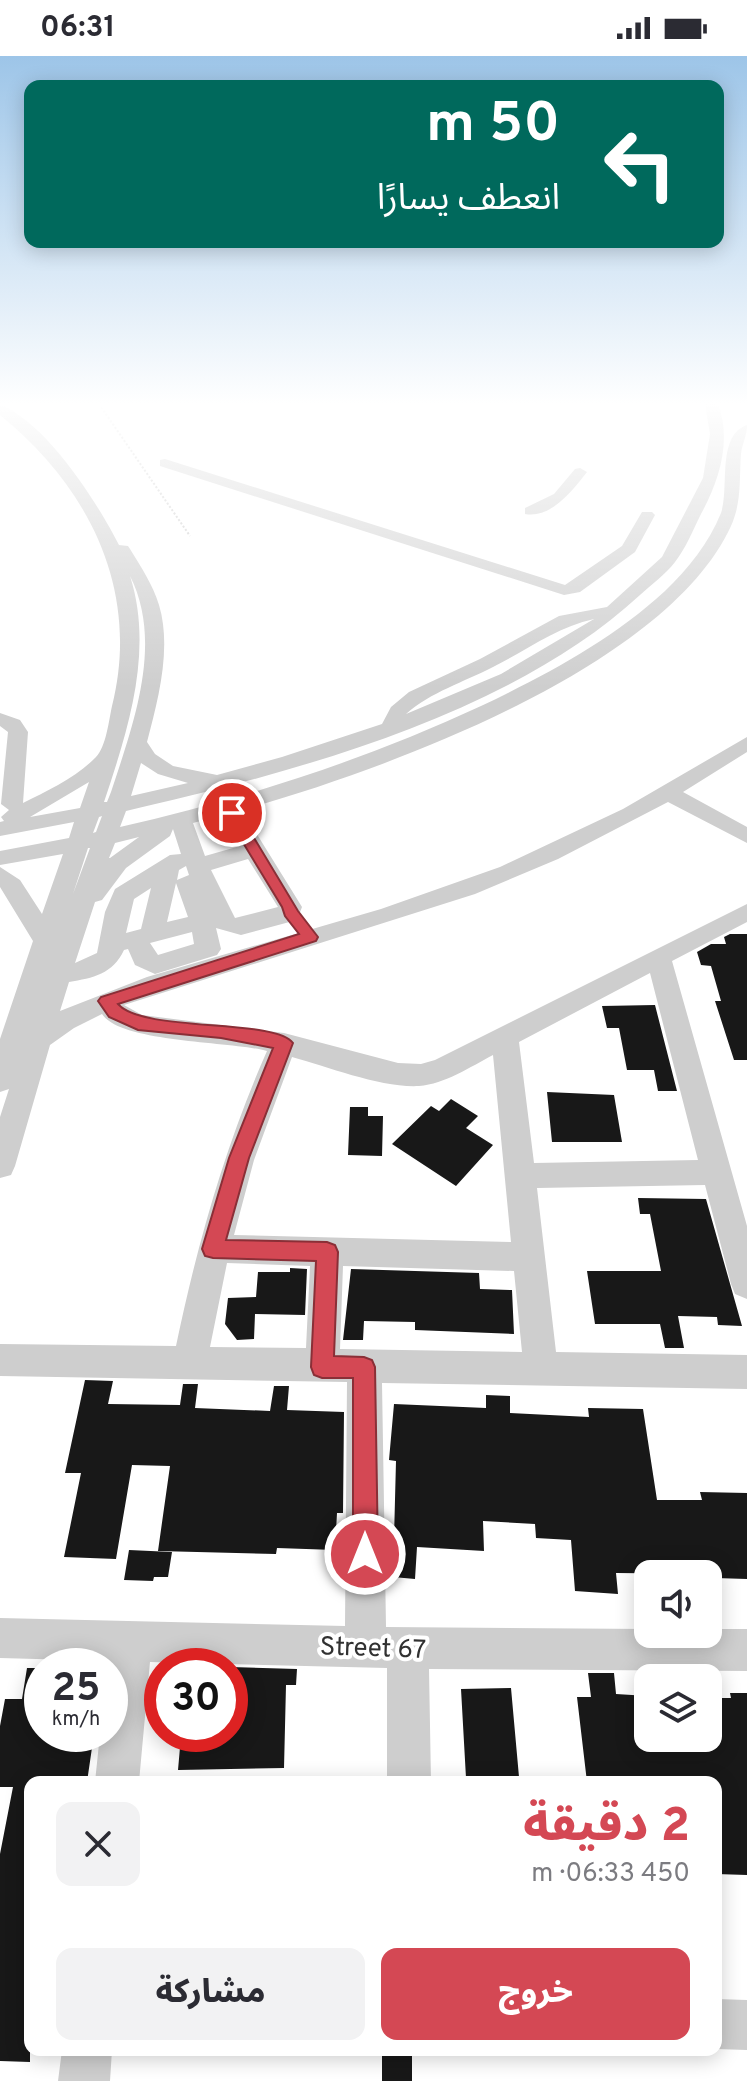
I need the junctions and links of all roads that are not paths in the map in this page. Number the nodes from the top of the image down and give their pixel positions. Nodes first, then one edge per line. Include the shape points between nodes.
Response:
1 (86, 498) edge
2 (277, 498) edge
3 (556, 498) edge
4 (704, 498) edge
5 (737, 498) edge
6 (94, 510) junction
7 (530, 511) dead end
8 (668, 532) junction
9 (0, 719) edge
10 (391, 728) junction
11 (136, 740) junction
12 (743, 753) edge
13 (106, 760) junction
14 (238, 778) junction
15 (670, 794) junction
16 (230, 808) junction
17 (4, 810) edge
18 (97, 826) junction
19 (183, 828) junction
20 (0, 829) edge
21 (747, 836) edge
22 (0, 843) edge
23 (258, 857) junction
24 (0, 858) edge
25 (186, 868) junction
26 (0, 875) edge
27 (290, 912) junction
28 (747, 912) edge
29 (77, 918) junction
30 (213, 928) junction
31 (310, 937) junction
32 (134, 939) junction
33 (46, 941) junction
34 (659, 959) junction
35 (57, 978) junction
36 (104, 1002) junction
37 (23, 1012) junction
38 (0, 1029) edge
39 (505, 1037) junction
40 (37, 1040) junction
41 (284, 1043) junction
42 (0, 1078) edge
43 (0, 1166) edge
44 (717, 1172) junction
45 (520, 1176) junction
46 (739, 1222) edge
47 (213, 1249) junction
48 (327, 1252) junction
49 (527, 1257) junction
50 (747, 1284) edge
51 (0, 1360) edge
52 (190, 1363) junction
53 (322, 1367) junction
54 (364, 1367) junction
55 (541, 1369) junction
56 (747, 1372) edge
57 (0, 1638) edge
58 (132, 1639) junction
59 (366, 1647) junction
60 (408, 1648) junction
61 (747, 1650) edge
62 (118, 1776) edge
63 (409, 1776) edge
64 (722, 2024) edge
65 (747, 2025) edge
66 (86, 2056) edge
67 (84, 2081) edge

1 - 6 street
2 - 8 street via 564,590 625,552 644,520
3 - 7 street
4 - 8 street via 696,519
5 - 16 street via 683,581 640,621 583,660 401,748
6 - 11 street via 138,575 152,607 152,669
6 - 13 street via 123,588 131,635 127,679
8 - 10 street via 657,572 613,611 573,617 416,696 398,711
9 - 17 street via 18,732
10 - 14 street
10 - 18 street via 339,756 276,780
11 - 14 street via 148,759 168,771
11 - 18 street
12 - 15 street
13 - 17 street via 45,801
13 - 18 street
14 - 18 street
15 - 21 street
15 - 31 street via 522,868
16 - 19 street
16 - 23 street
18 - 19 street
18 - 20 street
18 - 22 street
18 - 24 street
18 - 29 street
18 - 33 street
19 - 25 street
19 - 29 street via 118,863
23 - 25 street
23 - 25 street via 275,906 241,917 229,915 212,884
23 - 27 street
25 - 30 street
25 - 32 street
25 - 32 street via 123,895
26 - 33 street via 12,885
27 - 30 street
27 - 31 street
28 - 34 street
29 - 35 street
30 - 32 street via 205,952 155,965 144,959
31 - 36 street
32 - 35 street via 96,968
33 - 37 street
34 - 39 street
34 - 44 street
35 - 36 street via 69,994
35 - 40 street
36 - 40 street via 72,1015
36 - 41 street via 138,1024
37 - 38 street
37 - 42 street
39 - 41 street via 421,1075 398,1074
39 - 45 street
40 - 43 street
41 - 47 street via 239,1158
44 - 45 street
44 - 46 street
45 - 49 street
46 - 50 street
47 - 48 street
47 - 52 street
48 - 49 street
48 - 53 street
49 - 55 street
51 - 52 street
52 - 53 street
53 - 54 street
54 - 55 street
54 - 59 street
55 - 56 street
57 - 58 street, Street 67
58 - 59 street, Street 67
58 - 62 street
59 - 60 street, Street 67
60 - 61 street, Street 67
60 - 63 street
64 - 65 street
66 - 67 street

